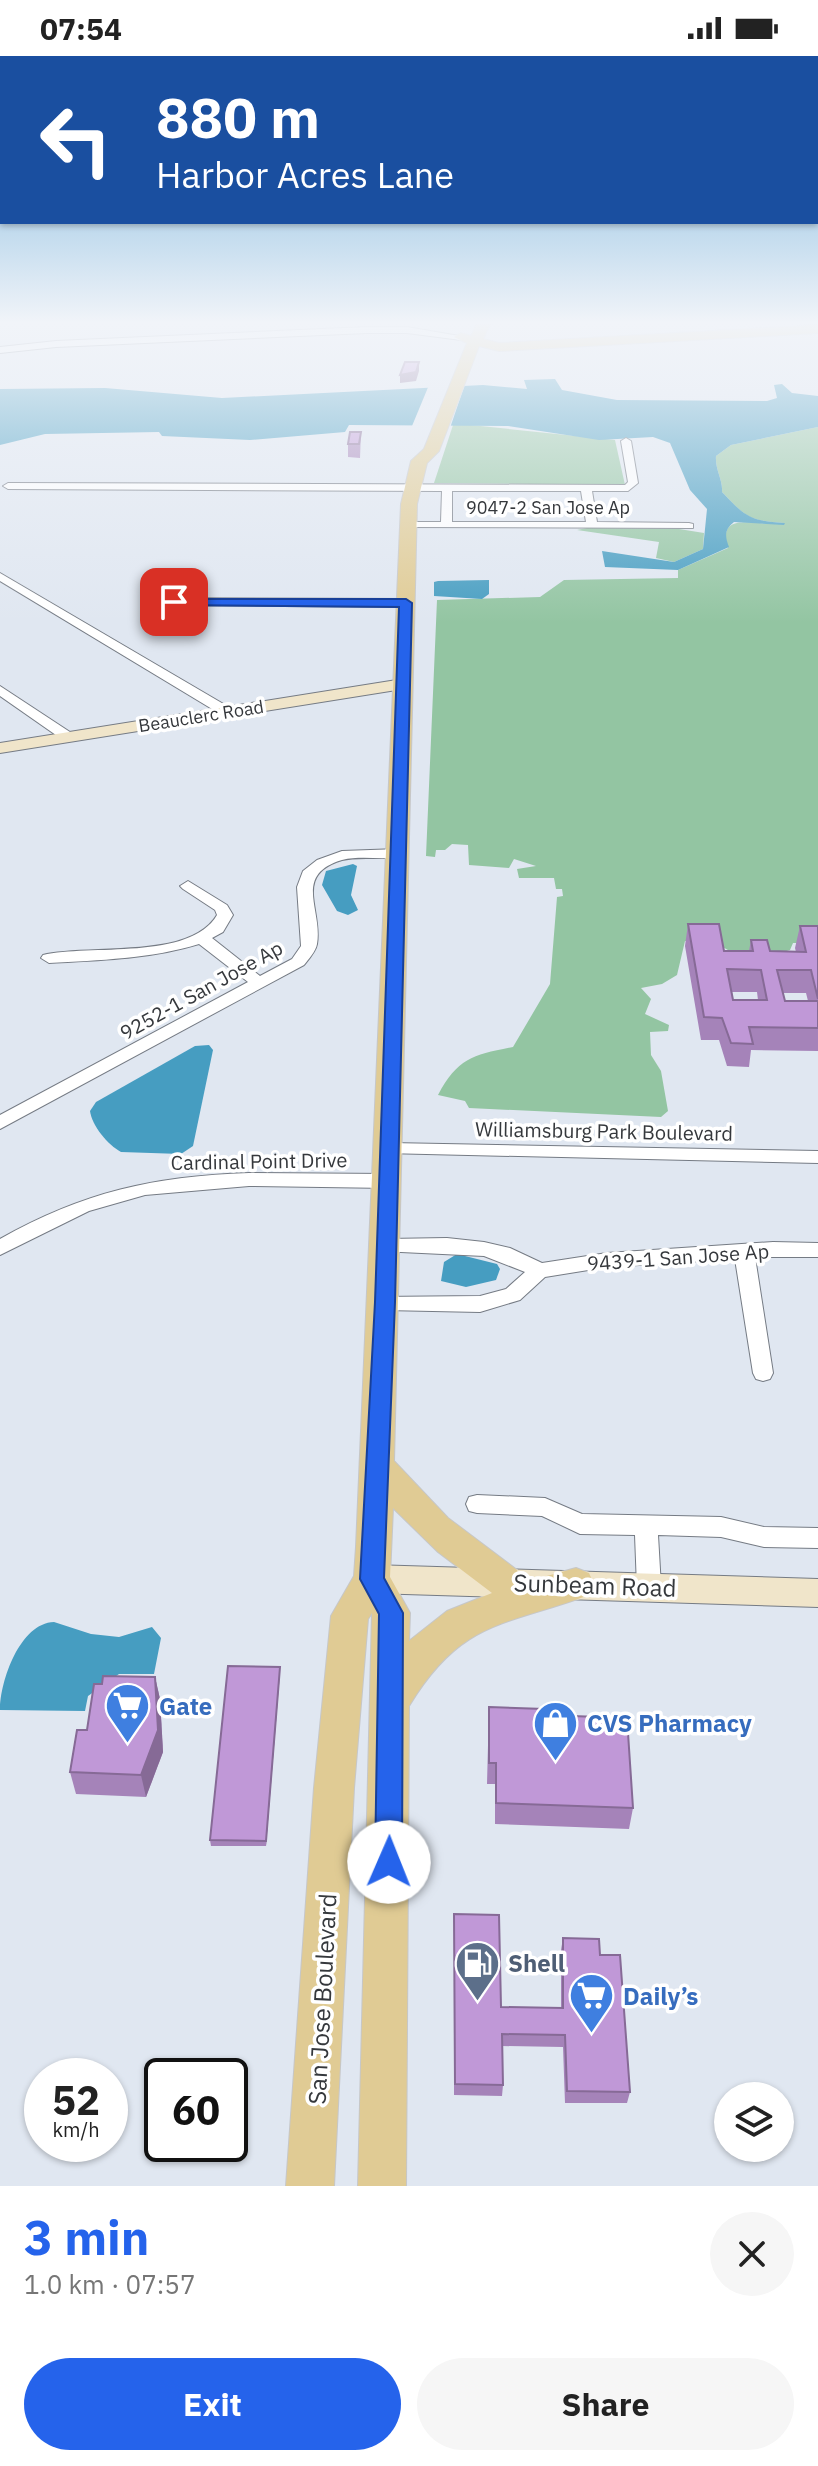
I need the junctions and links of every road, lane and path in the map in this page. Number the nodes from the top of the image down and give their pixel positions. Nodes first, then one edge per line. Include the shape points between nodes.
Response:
1 (423, 423) edge
2 (441, 423) edge
3 (626, 441) dead end
4 (419, 461) junction
5 (8, 486) dead end
6 (447, 486) junction
7 (411, 487) junction
8 (586, 488) junction
9 (407, 525) junction
10 (446, 525) junction
11 (592, 525) junction
12 (689, 526) dead end
13 (0, 576) edge
14 (148, 602) dead end
15 (406, 603) junction
16 (403, 684) junction
17 (0, 690) edge
18 (227, 712) junction
19 (68, 737) junction
20 (0, 748) edge
21 (399, 853) junction
22 (188, 886) dead end
23 (204, 940) junction
24 (49, 958) dead end
25 (261, 984) junction
26 (0, 1123) edge
27 (390, 1149) junction
28 (818, 1157) edge
29 (389, 1181) junction
30 (387, 1246) junction
31 (0, 1248) edge
32 (818, 1250) edge
33 (744, 1251) junction
34 (539, 1271) junction
35 (385, 1302) junction
36 (763, 1373) dead end
37 (377, 1465) junction
38 (477, 1504) dead end
39 (646, 1527) junction
40 (818, 1538) edge
41 (372, 1579) junction
42 (504, 1581) junction
43 (576, 1584) junction
44 (649, 1587) junction
45 (818, 1593) edge
46 (391, 1700) junction
47 (310, 2186) edge
48 (382, 2186) edge

1 - 4 main road, San Jose Boulevard via 414,450
2 - 4 main road, San Jose Boulevard via 431,451
3 - 8 street via 632,486
4 - 7 main road, San Jose Boulevard
5 - 7 street
6 - 7 street
6 - 8 street
6 - 10 street
7 - 9 main road, San Jose Boulevard
8 - 11 street
9 - 10 street, 9047-2 San Jose Ap
9 - 15 main road, San Jose Boulevard
10 - 11 street, 9047-2 San Jose Ap
11 - 12 street, 9047-2 San Jose Ap
13 - 18 street
14 - 15 street
15 - 16 main road, San Jose Boulevard
16 - 18 street, Beauclerc Road
16 - 21 main road, San Jose Boulevard
17 - 19 street
18 - 19 street, Beauclerc Road
19 - 20 street, Beauclerc Road
21 - 25 street, 9252-1 San Jose Ap via 342,855 316,866 306,880 305,954
21 - 27 main road, San Jose Boulevard
22 - 23 street via 225,915 219,929
23 - 24 street
23 - 25 street
25 - 26 street, 9252-1 San Jose Ap
27 - 28 street, Williamsburg Park Boulevard
27 - 29 main road, San Jose Boulevard
29 - 30 main road, San Jose Boulevard
29 - 31 street, Cardinal Point Drive via 146,1188 85,1205
30 - 34 street via 480,1246 518,1257
30 - 35 main road, San Jose Boulevard
32 - 33 street, 9439-1 San Jose Ap
33 - 34 street, 9439-1 San Jose Ap via 646,1256
33 - 36 street
34 - 35 street via 499,1301
35 - 37 main road, San Jose Boulevard
37 - 41 main road, San Jose Boulevard
37 - 42 main road via 426,1523
38 - 39 street via 545,1507 580,1524
39 - 40 street via 721,1527 764,1537
39 - 44 street
41 - 42 street, Sunbeam Road
41 - 46 main road via 391,1613
41 - 47 main road, San Jose Boulevard via 350,1616
42 - 43 street, Sunbeam Road
43 - 44 street, Sunbeam Road
43 - 46 main road via 475,1615 445,1632
44 - 45 street, Sunbeam Road
46 - 48 main road

